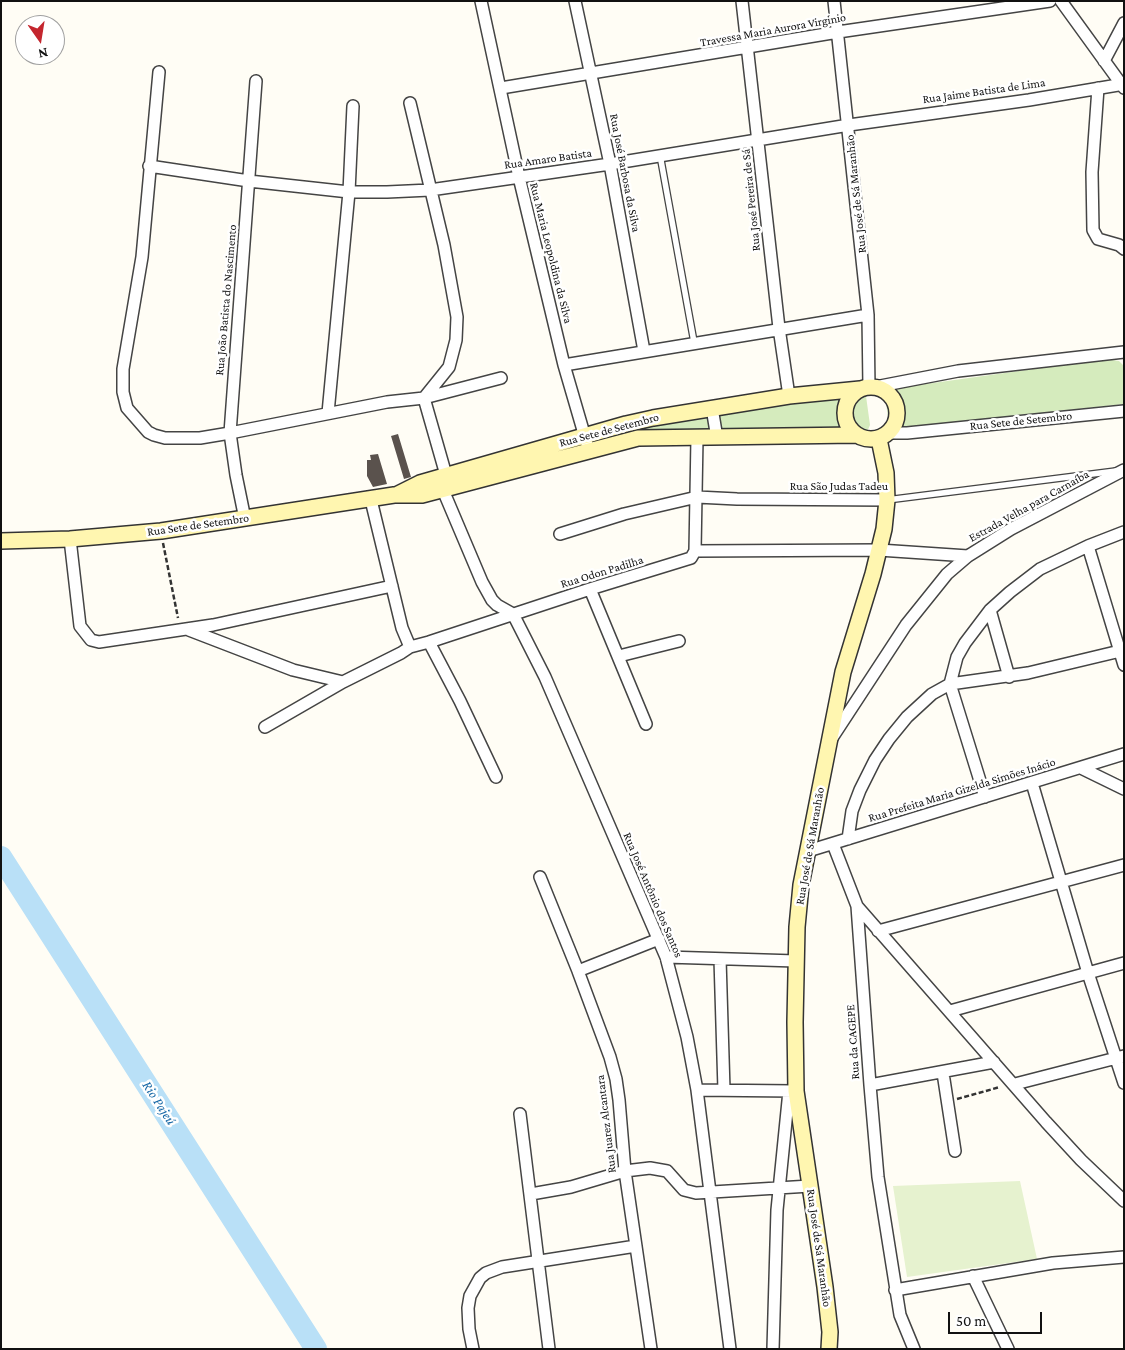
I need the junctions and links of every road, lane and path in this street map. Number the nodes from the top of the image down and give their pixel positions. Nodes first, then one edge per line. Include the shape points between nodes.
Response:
1 (481, 1) edge
2 (574, 1) edge
3 (742, 1) edge
4 (834, 1) edge
5 (1050, 1) edge
6 (1061, 1) edge
7 (1124, 23) edge
8 (838, 32) junction
9 (748, 48) junction
10 (1104, 61) junction
11 (158, 72) dead end
12 (591, 74) junction
13 (256, 82) dead end
14 (1123, 85) edge
15 (501, 88) junction
16 (1098, 88) junction
17 (410, 103) dead end
18 (353, 106) dead end
19 (849, 125) junction
20 (758, 140) junction
21 (660, 155) junction
22 (610, 164) junction
23 (150, 166) junction
24 (519, 177) junction
25 (249, 181) junction
26 (430, 190) junction
27 (349, 192) junction
28 (1124, 249) edge
29 (868, 315) junction
30 (779, 328) junction
31 (694, 342) junction
32 (644, 351) junction
33 (1124, 352) edge
34 (564, 364) junction
35 (501, 378) dead end
36 (868, 388) junction
37 (789, 396) junction
38 (424, 398) junction
39 (712, 408) junction
40 (1124, 411) edge
41 (328, 413) junction
42 (626, 424) junction
43 (230, 433) junction
44 (856, 435) junction
45 (884, 436) junction
46 (697, 438) junction
47 (717, 438) junction
48 (630, 440) junction
49 (586, 443) junction
50 (1122, 470) edge
51 (446, 475) junction
52 (443, 490) junction
53 (394, 495) junction
54 (697, 497) junction
55 (371, 500) junction
56 (887, 500) junction
57 (245, 519) junction
58 (161, 531) junction
59 (1124, 532) edge
60 (560, 534) dead end
61 (70, 539) junction
62 (1, 541) edge
63 (1088, 546) junction
64 (879, 550) junction
65 (695, 551) junction
66 (968, 556) junction
67 (392, 586) junction
68 (590, 589) junction
69 (990, 610) junction
70 (513, 614) junction
71 (184, 630) junction
72 (680, 641) dead end
73 (429, 642) junction
74 (410, 647) junction
75 (1122, 650) edge
76 (619, 656) junction
77 (1124, 666) edge
78 (1008, 677) junction
79 (343, 682) junction
80 (950, 684) junction
81 (646, 724) dead end
82 (265, 727) dead end
83 (829, 742) junction
84 (1124, 754) edge
85 (1081, 768) junction
86 (496, 778) dead end
87 (1032, 783) junction
88 (1124, 789) edge
89 (986, 797) junction
90 (848, 839) junction
91 (833, 844) junction
92 (808, 851) junction
93 (1124, 865) edge
94 (540, 877) dead end
95 (1061, 883) junction
96 (857, 906) junction
97 (878, 931) junction
98 (659, 940) junction
99 (666, 957) junction
100 (720, 959) junction
101 (796, 961) junction
102 (1124, 963) edge
103 (578, 971) junction
104 (1088, 974) junction
105 (950, 1011) junction
106 (1120, 1057) edge
107 (994, 1062) junction
108 (943, 1073) junction
109 (1124, 1083) edge
110 (1015, 1084) junction
111 (870, 1085) junction
112 (697, 1090) junction
113 (724, 1090) junction
114 (793, 1091) junction
115 (949, 1102) junction
116 (520, 1114) dead end
117 (955, 1150) dead end
118 (625, 1171) junction
119 (810, 1186) junction
120 (779, 1187) junction
121 (710, 1192) junction
122 (531, 1194) junction
123 (1124, 1201) edge
124 (636, 1246) junction
125 (1124, 1257) edge
126 (539, 1262) junction
127 (973, 1276) junction
128 (895, 1290) junction
129 (473, 1349) edge
130 (549, 1349) edge
131 (651, 1349) edge
132 (730, 1349) edge
133 (773, 1349) edge
134 (829, 1349) edge
135 (914, 1349) edge
136 (1008, 1349) edge

1 - 15 street, Rua Maria Leopoldina da Silva
2 - 12 street, Rua José Barbosa da Silva
3 - 9 street, Rua José Pereira de Sá
4 - 8 street, Rua José de Sá Maranhão
5 - 8 street, Travessa Maria Aurora Virginio
6 - 10 street
7 - 10 street
8 - 9 street, Travessa Maria Aurora Virginio
8 - 19 street, Rua José de Sá Maranhão
9 - 12 street, Travessa Maria Aurora Virginio
9 - 20 street, Rua José Pereira de Sá
10 - 14 street
11 - 23 street
12 - 15 street, Travessa Maria Aurora Virginio
12 - 22 street, Rua José Barbosa da Silva
13 - 25 street, Rua João Batista do Nascimento
14 - 16 street, Rua Jaime Batista de Lima
15 - 24 street, Rua Maria Leopoldina da Silva
16 - 19 street, Rua Jaime Batista de Lima
16 - 28 street via 1092,172 1093,230 1098,239
17 - 26 street
18 - 27 street
19 - 20 street, Rua Amaro Batista
19 - 29 street, Rua José de Sá Maranhão
20 - 21 street, Rua Amaro Batista
20 - 30 street, Rua José Pereira de Sá
21 - 22 street, Rua Amaro Batista
21 - 31 lane
22 - 24 street, Rua Amaro Batista
22 - 32 street, Rua José Barbosa da Silva
23 - 25 street, Rua Amaro Batista
23 - 43 street via 142,257 123,369 127,408 154,436 184,438
24 - 26 street, Rua Amaro Batista
24 - 34 street, Rua Maria Leopoldina da Silva
25 - 27 street, Rua Amaro Batista
25 - 43 street, Rua João Batista do Nascimento
26 - 27 street, Rua Amaro Batista
26 - 38 street via 457,316 450,367
27 - 41 street
29 - 30 street
29 - 36 street, Rua José de Sá Maranhão
30 - 31 street
30 - 37 street, Rua José Pereira de Sá
31 - 32 street
32 - 34 street
33 - 36 street via 958,372
34 - 49 street, Rua Maria Leopoldina da Silva
35 - 38 street
36 - 37 street, Rua Sete de Setembro
36 - 44 street via 853,394 846,404 844,415
36 - 45 street via 886,391 898,411 896,423
37 - 39 street, Rua Sete de Setembro
38 - 41 street
38 - 51 street
39 - 42 street, Rua Sete de Setembro
39 - 47 street
40 - 45 street, Rua Sete de Setembro
41 - 43 street
42 - 48 street
42 - 49 street, Rua Sete de Setembro
43 - 57 street, Rua João Batista do Nascimento
44 - 45 street via 867,440
44 - 47 street, Rua Sete de Setembro
45 - 56 street, Rua José de Sá Maranhão
46 - 47 street, Rua Sete de Setembro
46 - 48 street, Rua Sete de Setembro
46 - 54 street
48 - 49 street, Rua Sete de Setembro
49 - 51 street, Rua Sete de Setembro
49 - 52 street, Rua Sete de Setembro
50 - 56 lane, Rua São Judas Tadeu
50 - 66 street, Estrada Velha para Carnaíba via 1011,529
51 - 53 street, Rua Sete de Setembro
52 - 53 street, Rua Sete de Setembro via 422,495
52 - 70 street, Rua José Antônio dos Santos via 492,600
53 - 55 street, Rua Sete de Setembro
54 - 56 street, Rua São Judas Tadeu
54 - 60 street, Rua São Judas Tadeu via 624,514
54 - 65 street
55 - 57 street, Rua Sete de Setembro
55 - 67 street
56 - 64 street, Rua José de Sá Maranhão
57 - 58 street, Rua Sete de Setembro
58 - 61 street, Rua Sete de Setembro
58 - 71 path
59 - 63 street
61 - 62 street, Rua Sete de Setembro
61 - 71 street via 80,626 91,640 113,641
63 - 69 street via 1040,569
63 - 75 street
64 - 65 street
64 - 66 street
64 - 83 street, Rua José de Sá Maranhão via 843,672
65 - 68 street, Rua Odon Padilha via 691,558
66 - 83 street, Estrada Velha para Carnaíba via 947,574 906,626
67 - 71 street
67 - 74 street
68 - 70 street, Rua Odon Padilha
68 - 76 street
69 - 78 street
69 - 80 street via 957,657
70 - 73 street, Rua Odon Padilha
70 - 98 street, Rua José Antônio dos Santos via 545,677
71 - 79 street via 293,670
72 - 76 street
73 - 74 street, Rua Odon Padilha
73 - 86 street
74 - 79 street, Rua Odon Padilha
75 - 77 street
75 - 78 street
76 - 81 street
78 - 80 street
79 - 82 street, Rua Odon Padilha
80 - 89 street
80 - 90 street via 919,705 875,760 852,811
83 - 92 street, Rua José de Sá Maranhão
84 - 85 street, Rua Prefeita Maria Gizelda Simões Inácio
85 - 87 street, Rua Prefeita Maria Gizelda Simões Inácio
85 - 88 street
87 - 89 street, Rua Prefeita Maria Gizelda Simões Inácio
87 - 95 street
89 - 90 street, Rua Prefeita Maria Gizelda Simões Inácio
90 - 91 street, Rua Prefeita Maria Gizelda Simões Inácio
91 - 92 street, Rua Prefeita Maria Gizelda Simões Inácio
91 - 96 street
92 - 101 street, Rua José de Sá Maranhão via 801,885
93 - 95 street
94 - 103 street, Rua Juarez Alcantara
95 - 97 street
95 - 104 street
96 - 97 street
96 - 111 street, Rua da CAGEPE
97 - 105 street
98 - 99 street, Rua José Antônio dos Santos
98 - 103 street
99 - 100 street
99 - 112 street, Rua José Antônio dos Santos
100 - 101 street
100 - 113 street
101 - 114 street, Rua José de Sá Maranhão
102 - 104 street
103 - 118 street, Rua Juarez Alcantara via 616,1079
104 - 105 street
104 - 106 street
105 - 107 street
106 - 109 street
106 - 110 street
107 - 108 street
107 - 110 street
108 - 111 street
108 - 115 street
110 - 115 path
110 - 123 street via 1081,1160
111 - 128 street, Rua da CAGEPE via 878,1177
112 - 113 street
112 - 121 street, Rua José Antônio dos Santos
113 - 114 street
114 - 119 street, Rua José de Sá Maranhão
114 - 120 street
115 - 117 street
116 - 122 street
118 - 121 street via 662,1169 689,1192
118 - 122 street via 571,1187
118 - 124 street, Rua Juarez Alcantara
119 - 120 street
119 - 134 street, Rua José de Sá Maranhão via 825,1287
120 - 121 street
120 - 133 street
121 - 132 street, Rua José Antônio dos Santos
122 - 126 street
124 - 126 street
124 - 131 street, Rua Juarez Alcantara
125 - 127 street via 1053,1263
126 - 129 street via 492,1269 480,1278 470,1296 468,1308
126 - 130 street
127 - 128 street
127 - 136 street
128 - 135 street, Rua da CAGEPE via 900,1315

